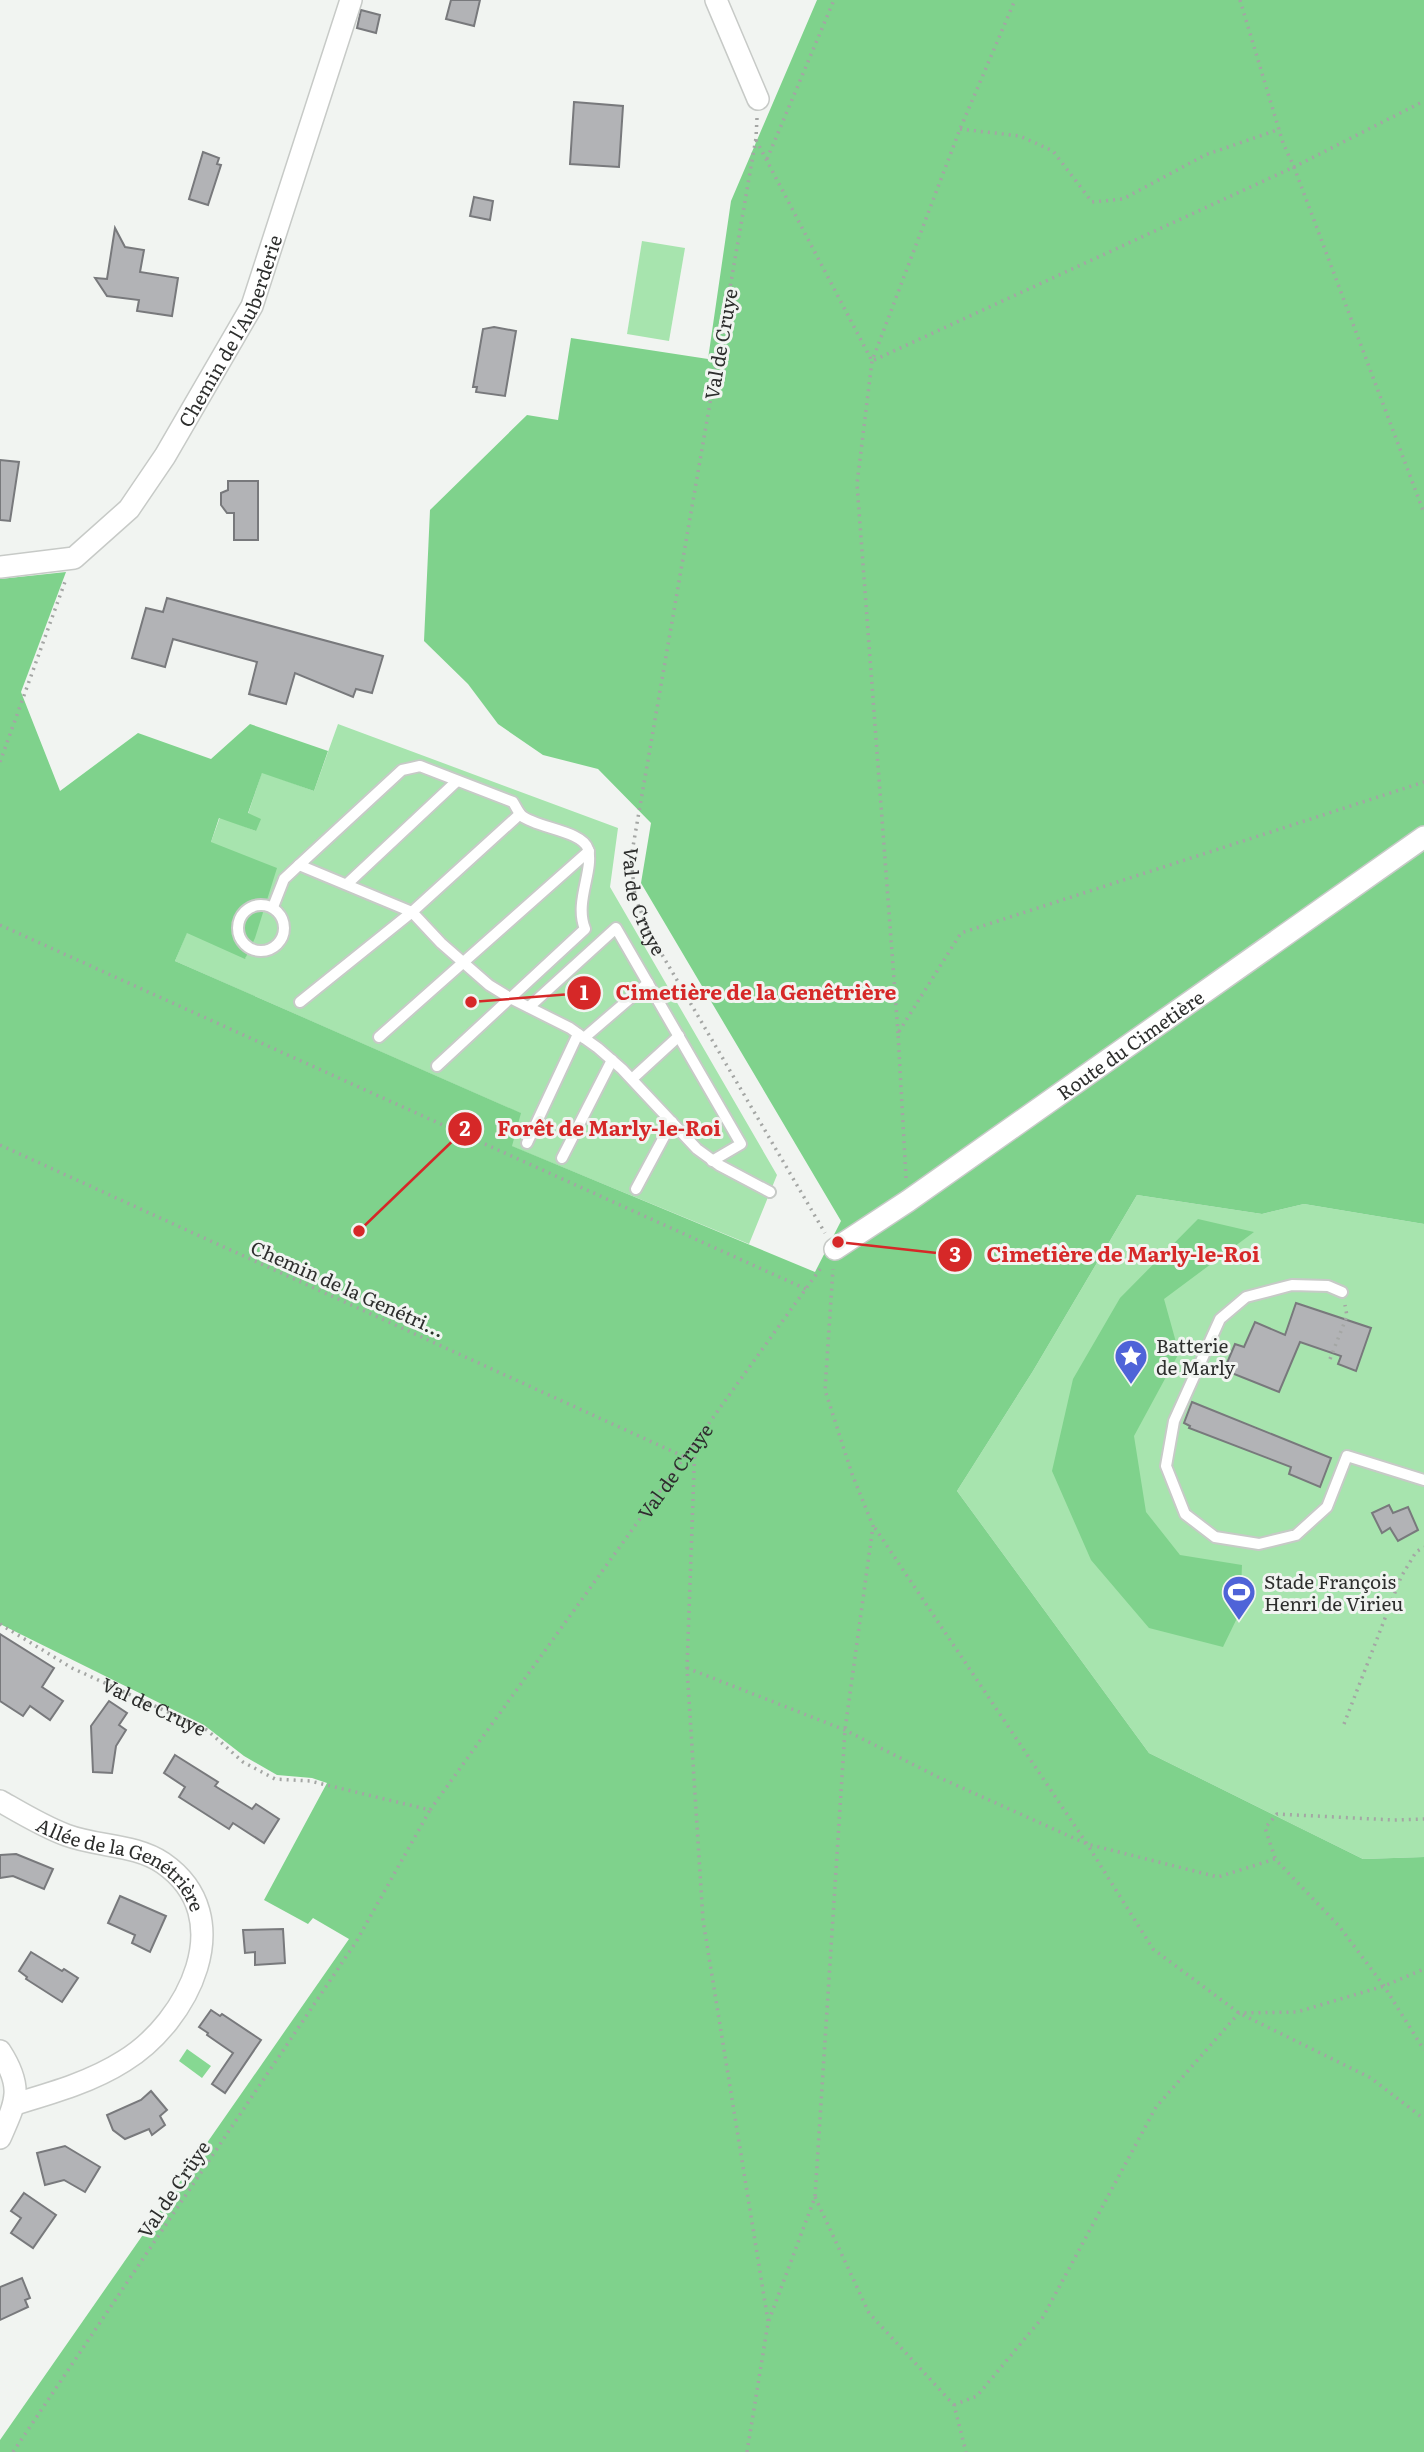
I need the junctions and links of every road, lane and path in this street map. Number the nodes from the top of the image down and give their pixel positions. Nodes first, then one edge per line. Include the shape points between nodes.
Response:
1 (351, 0) edge
2 (716, 0) edge
3 (834, 0) edge
4 (1015, 0) edge
5 (1240, 0) edge
6 (758, 99) joint
7 (1424, 101) edge
8 (960, 129) junction
9 (1280, 129) junction
10 (755, 138) junction
11 (766, 159) junction
12 (1294, 167) junction
13 (872, 361) junction
14 (1424, 513) edge
15 (74, 558) junction
16 (0, 567) edge
17 (0, 762) edge
18 (457, 781) junction
19 (1424, 782) edge
20 (520, 814) junction
21 (1424, 837) edge
22 (589, 850) junction
23 (299, 865) junction
24 (347, 884) junction
25 (273, 908) junction
26 (412, 912) junction
27 (0, 925) edge
28 (463, 963) junction
29 (648, 984) junction
30 (510, 999) junction
31 (300, 1002) dead end
32 (529, 1007) junction
33 (898, 1033) junction
34 (581, 1036) junction
35 (679, 1036) junction
36 (379, 1037) dead end
37 (612, 1060) junction
38 (437, 1066) dead end
39 (632, 1079) junction
40 (672, 1122) junction
41 (527, 1143) dead end
42 (0, 1145) edge
43 (562, 1158) dead end
44 (712, 1161) junction
45 (636, 1189) dead end
46 (770, 1192) dead end
47 (908, 1201) junction
48 (835, 1250) junction
49 (806, 1289) junction
50 (1342, 1292) joint
51 (1330, 1359) dead end
52 (695, 1443) junction
53 (685, 1457) junction
54 (1424, 1480) edge
55 (873, 1526) junction
56 (1424, 1548) edge
57 (0, 1624) edge
58 (687, 1668) junction
59 (1344, 1724) dead end
60 (845, 1730) junction
61 (0, 1801) edge
62 (430, 1810) junction
63 (1424, 1819) edge
64 (1087, 1844) junction
65 (1275, 1859) junction
66 (356, 1942) joint
67 (1424, 1969) edge
68 (1384, 1986) junction
69 (1239, 2012) junction
70 (1424, 2050) edge
71 (0, 2051) edge
72 (15, 2104) junction
73 (1424, 2119) edge
74 (0, 2138) edge
75 (815, 2197) junction
76 (768, 2323) junction
77 (954, 2405) junction
78 (13, 2452) edge
79 (747, 2452) edge
80 (966, 2452) edge

1 - 15 street, Chemin de l'Auberderie via 252,306 129,509
2 - 6 street
3 - 11 path
4 - 8 path
5 - 9 path
6 - 10 path, Val de Cruye
7 - 12 path
8 - 9 path via 1020,136 1053,151 1092,202 1123,199 1205,155
8 - 13 path
9 - 12 path
10 - 11 path
10 - 48 path, Val de Cruye via 631,858 635,897 650,934
11 - 13 path
12 - 13 path
12 - 14 path
13 - 33 path via 858,484
15 - 16 street
15 - 17 path
18 - 20 lane via 513,802
18 - 23 lane via 420,766 402,770
18 - 24 lane
19 - 33 path via 961,933
20 - 22 lane via 577,837
20 - 26 lane
21 - 47 street, Route du Cimetière
22 - 28 lane
22 - 30 lane via 582,905 585,929
23 - 24 lane
23 - 25 lane via 284,879
24 - 26 lane
25 - 25 lane via 258,905 240,917 241,940 253,949 268,950 280,941 285,927
26 - 28 lane
26 - 31 lane
27 - 49 path
28 - 30 lane
28 - 36 lane
29 - 32 lane via 616,928
29 - 34 lane
29 - 35 lane
30 - 32 lane
30 - 38 lane
32 - 34 lane
33 - 47 path
34 - 37 lane
34 - 41 lane
35 - 39 lane
35 - 44 lane via 741,1144
37 - 39 lane
37 - 43 lane
39 - 40 lane
40 - 44 lane
40 - 45 lane
42 - 53 path, Chemin de la Genétri...
44 - 46 lane
47 - 48 street, Route du Cimetière
48 - 49 path, Val de Cruye
48 - 55 path via 825,1390
49 - 52 path, Val de Cruye
50 - 51 path via 1348,1317
50 - 54 lane via 1328,1286 1292,1285 1246,1297 1220,1319 1174,1420 1166,1466 1185,1514 1215,1536 1259,1544 1296,1535 1327,1507 1347,1456
52 - 53 path, Val de Cruye
52 - 58 path
53 - 62 path, Val de Cruye
55 - 60 path
55 - 64 path
56 - 59 path via 1416,1552 1401,1577
57 - 62 path, Val de Cruye via 72,1668 207,1730 243,1762 275,1779 310,1781
58 - 60 path
58 - 76 path via 703,1920
60 - 64 path
60 - 75 path
61 - 72 street, Allée de la Genétrière via 67,1835 147,1854 164,1864 181,1878 192,1897 203,1937 190,1987 174,2016 152,2040 124,2062 71,2087
62 - 66 path, Val de Cruye
63 - 65 path via 1277,1814 1265,1828
64 - 65 path via 1218,1877
64 - 69 path via 1153,1949
65 - 68 path via 1339,1926
66 - 78 path, Val de Crüye
67 - 68 path
68 - 69 path via 1297,2012
68 - 70 path
69 - 73 path via 1371,2078
69 - 77 path via 1156,2107 1043,2317 976,2396
71 - 72 street via 15,2084
72 - 74 street
75 - 76 path
75 - 77 path via 869,2313
76 - 79 path
77 - 80 path

